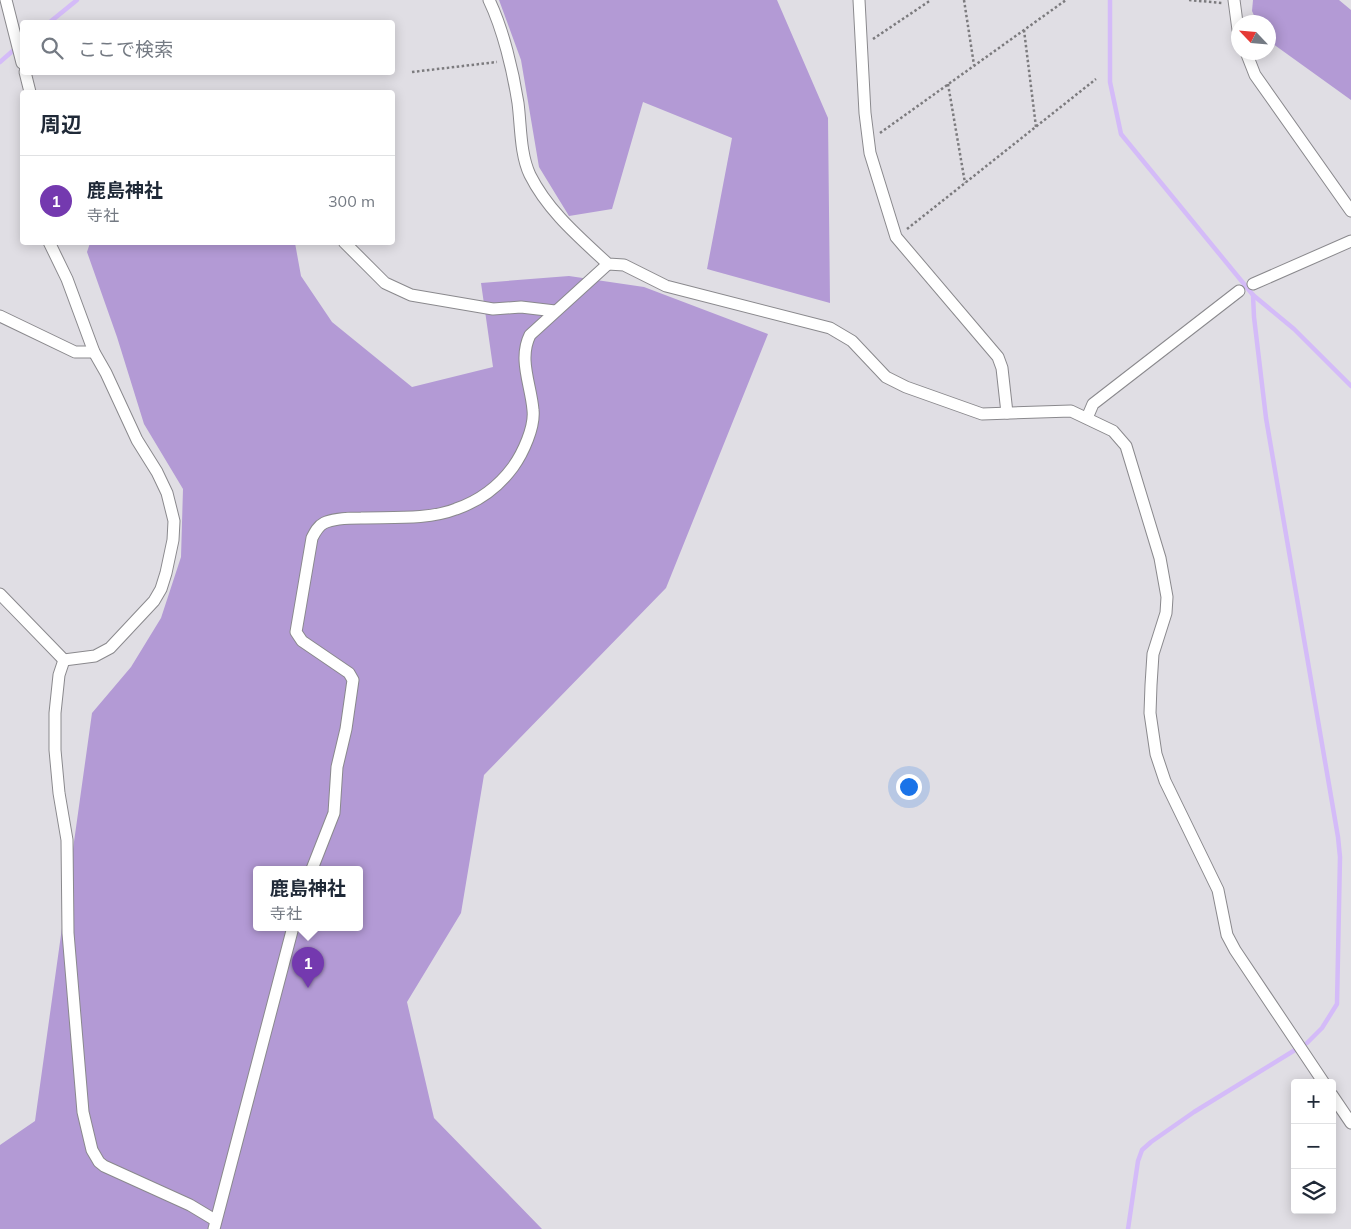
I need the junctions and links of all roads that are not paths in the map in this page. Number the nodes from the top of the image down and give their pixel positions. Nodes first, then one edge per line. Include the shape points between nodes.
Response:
1 (6, 0) edge
2 (489, 0) edge
3 (859, 0) edge
4 (1234, 2) edge
5 (1236, 15) edge
6 (20, 54) edge
7 (1249, 60) edge
8 (26, 75) edge
9 (30, 90) edge
10 (1351, 211) edge
11 (1351, 241) edge
12 (50, 245) edge
13 (347, 245) edge
14 (608, 264) junction
15 (1253, 284) dead end
16 (1239, 291) dead end
17 (555, 311) junction
18 (0, 316) edge
19 (94, 352) junction
20 (1007, 413) junction
21 (1087, 418) junction
22 (0, 594) edge
23 (64, 660) junction
24 (313, 866) edge
25 (292, 931) edge
26 (1321, 1079) edge
27 (1336, 1101) edge
28 (1351, 1124) edge
29 (215, 1224) edge

1 - 6 street
2 - 14 street via 509,60 530,173 548,205
3 - 20 street via 870,153 896,237 998,357
4 - 5 street
7 - 10 street via 1255,75
8 - 9 street
11 - 15 street
12 - 19 street via 67,279
13 - 17 street via 385,282 411,295 493,309 520,307
14 - 17 street
14 - 20 street via 624,265 666,286 830,328 852,341 886,377 896,383 982,414
16 - 21 street via 1093,404
17 - 24 street via 526,344 526,372 534,412 529,436 514,465 497,486 456,510 433,515 346,518 324,523 312,538 296,632 302,642 349,673 353,680 337,767 334,813
18 - 19 street via 75,352
19 - 23 street via 167,493 174,521 173,540 161,589 119,640 95,656
20 - 21 street via 1071,411
21 - 26 street via 1113,431 1126,446 1160,558 1167,597 1166,613 1153,654 1150,713 1156,754 1165,781 1218,890 1227,935
22 - 23 street
23 - 29 street via 55,713 55,750 67,840 68,933 83,1112 92,1150 104,1166 190,1205
25 - 29 street
27 - 28 street

